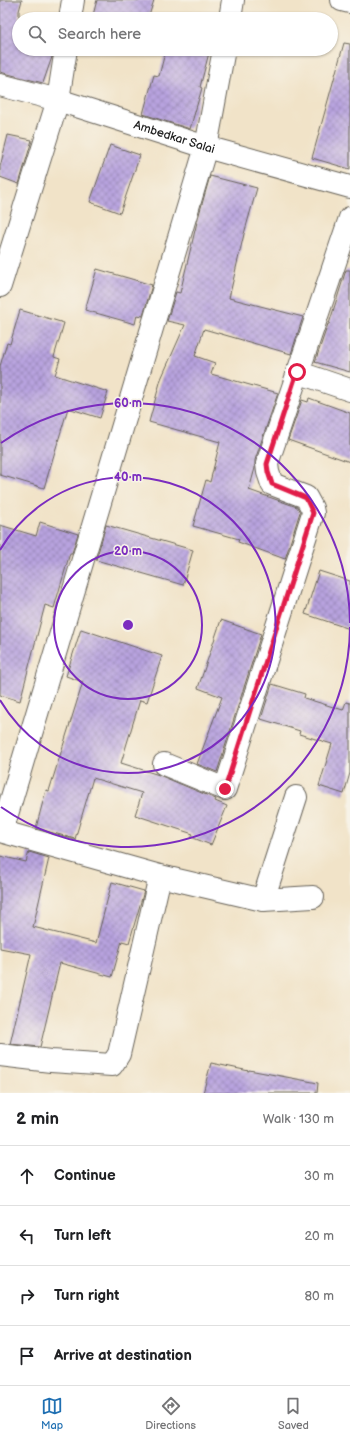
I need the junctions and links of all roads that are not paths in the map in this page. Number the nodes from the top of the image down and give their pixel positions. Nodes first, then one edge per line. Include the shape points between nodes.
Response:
1 (73, 0) edge
2 (233, 0) edge
3 (342, 0) edge
4 (350, 2) edge
5 (71, 12) edge
6 (231, 12) edge
7 (65, 56) edge
8 (223, 56) edge
9 (0, 84) edge
10 (58, 100) junction
11 (206, 147) junction
12 (350, 186) edge
13 (350, 218) edge
14 (0, 286) edge
15 (297, 372) junction
16 (350, 390) edge
17 (164, 764) dead end
18 (296, 797) dead end
19 (1, 831) edge
20 (160, 876) junction
21 (313, 897) dead end
22 (263, 900) junction
23 (0, 1055) edge

1 - 5 street
2 - 6 street
3 - 4 street
7 - 10 street
8 - 11 street
9 - 10 street, Ambedkar Salai
10 - 11 street, Ambedkar Salai
10 - 14 street
11 - 12 street, Ambedkar Salai
11 - 19 street
13 - 15 street
15 - 16 street
15 - 17 street via 267,464 272,484 306,498 313,513 225,789
18 - 22 street
19 - 20 street
20 - 22 street
20 - 23 street via 120,1054 112,1066
21 - 22 street

